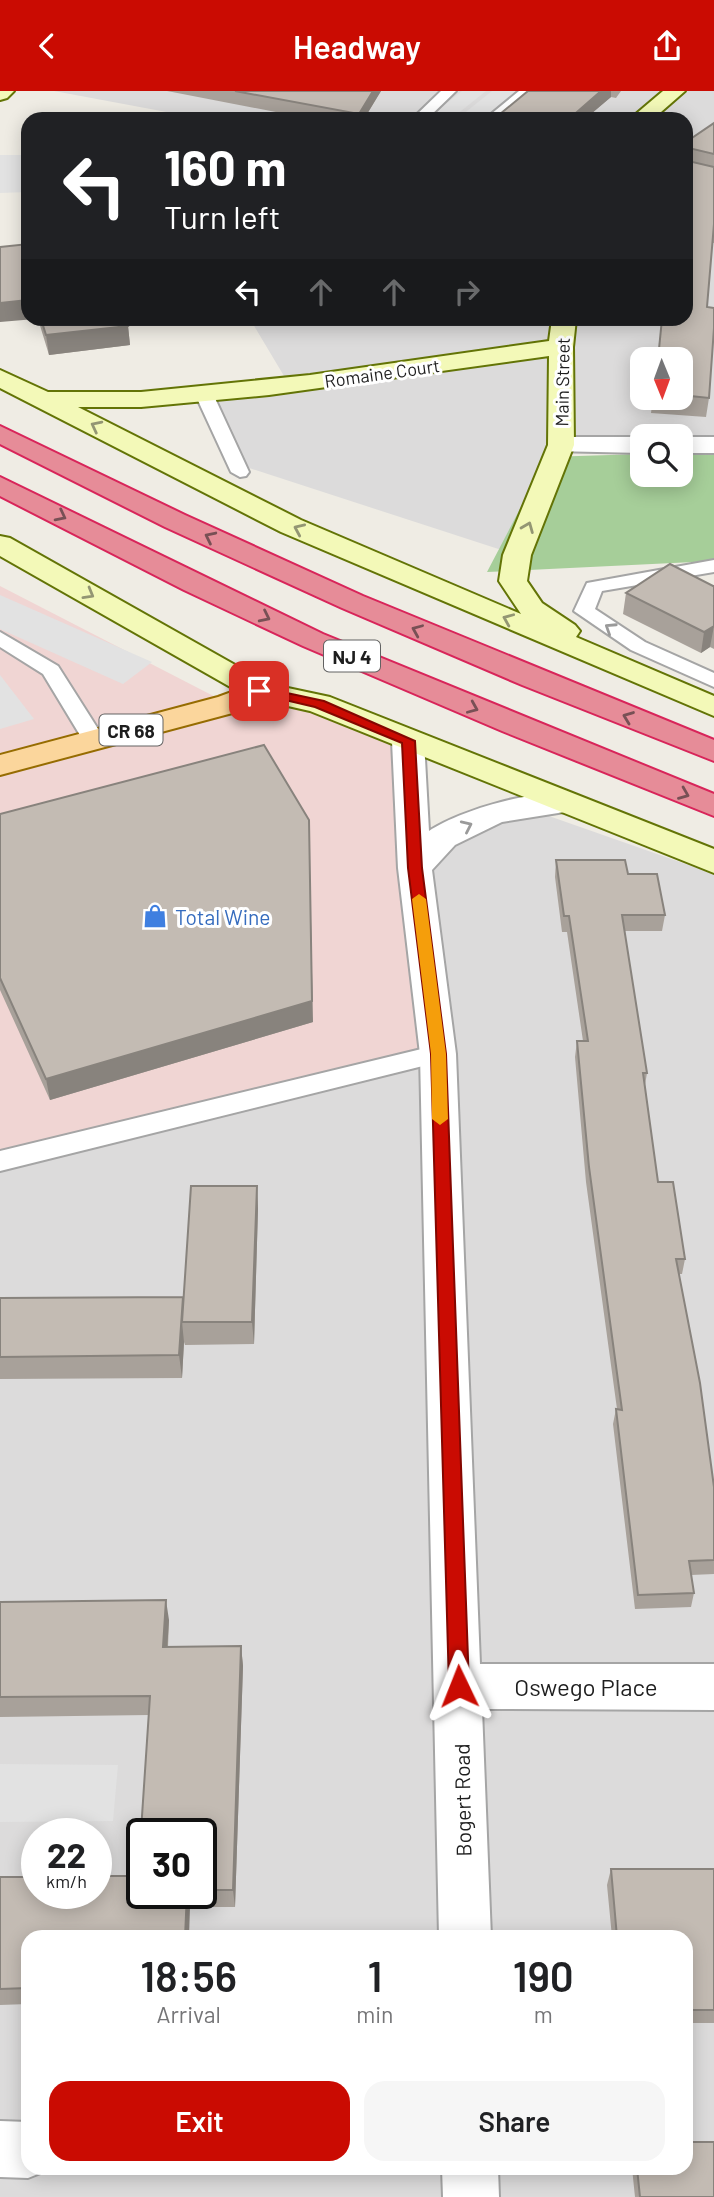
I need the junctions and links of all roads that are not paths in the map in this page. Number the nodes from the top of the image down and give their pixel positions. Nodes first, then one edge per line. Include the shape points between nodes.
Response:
1 (4, 91) edge
2 (449, 91) edge
3 (527, 91) edge
4 (675, 91) edge
5 (0, 94) edge
6 (426, 112) edge
7 (501, 112) edge
8 (649, 112) edge
9 (563, 326) edge
10 (561, 347) junction
11 (0, 378) edge
12 (204, 394) junction
13 (36, 395) junction
14 (0, 433) edge
15 (630, 445) edge
16 (693, 445) edge
17 (714, 445) edge
18 (561, 446) junction
19 (240, 472) dead end
20 (0, 485) edge
21 (0, 544) edge
22 (714, 566) edge
23 (0, 638) edge
24 (615, 666) junction
25 (714, 681) edge
26 (259, 691) junction
27 (714, 707) edge
28 (94, 740) junction
29 (408, 741) junction
30 (714, 751) edge
31 (0, 765) edge
32 (565, 803) junction
33 (714, 806) edge
34 (714, 862) edge
35 (415, 868) junction
36 (438, 1054) junction
37 (0, 1161) edge
38 (459, 1686) junction
39 (714, 1687) edge
40 (465, 1930) edge
41 (0, 2149) edge
42 (21, 2150) edge
43 (470, 2175) edge
44 (471, 2197) edge

1 - 5 street
2 - 6 lane
3 - 7 lane
4 - 8 street
9 - 10 street, Main Street
10 - 12 street, Romaine Court
10 - 18 street, Main Street
11 - 13 street
12 - 13 street, Romaine Court via 91,402
12 - 19 lane
24 -> 13 street via 291,526
30 -> 14 highway, NJ 4 via 388,618 225,545
15 - 18 street
16 - 17 street
24 -> 18 street via 533,609 513,581 517,555
20 -> 33 highway, NJ 4 via 311,639
21 -> 26 street
25 -> 22 lane via 638,646 584,611 594,587
23 - 28 lane via 51,670
24 - 27 street
26 - 28 main road, CR 68 via 229,704
26 - 29 street via 319,704
28 - 31 main road, CR 68
29 - 32 street
29 - 35 street, Bogert Road
32 - 34 street
35 -> 32 street via 443,837 495,813
35 - 36 street, Bogert Road
36 - 37 lane
36 - 38 street, Bogert Road
38 - 39 street, Oswego Place
38 - 40 street, Bogert Road
41 - 42 street
43 - 44 street

